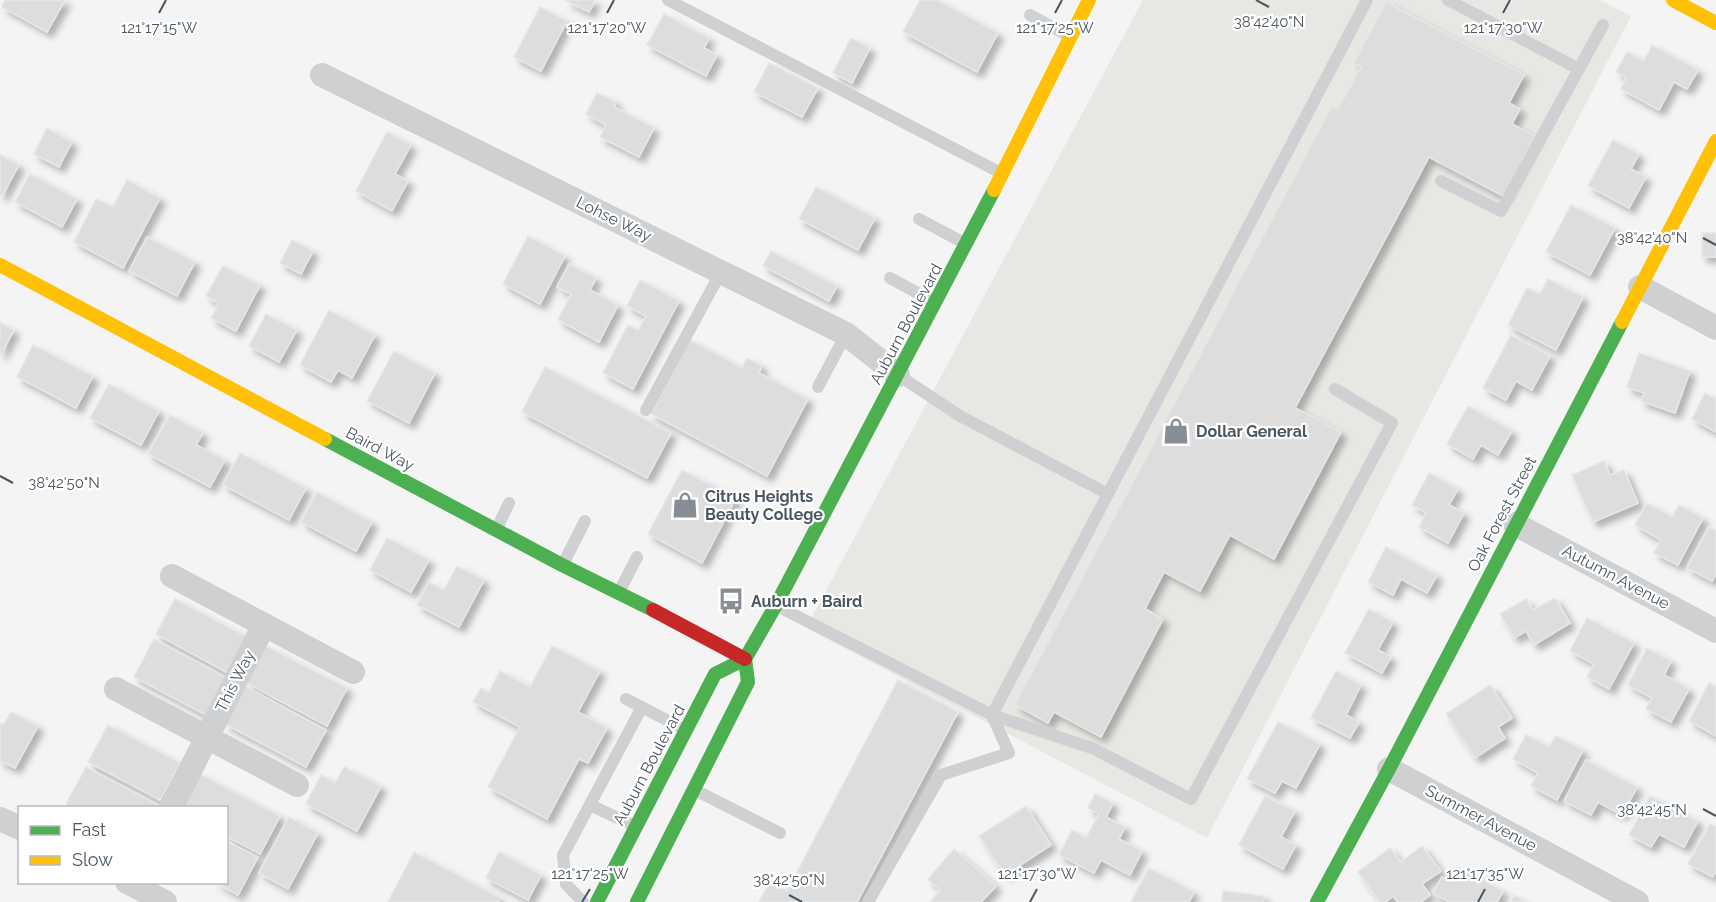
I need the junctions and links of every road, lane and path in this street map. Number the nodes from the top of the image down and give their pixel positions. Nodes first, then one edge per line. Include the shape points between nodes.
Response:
1 (668, 0) edge
2 (1089, 0) edge
3 (1367, 0) edge
4 (1448, 0) edge
5 (1673, 0) edge
6 (1030, 15) dead end
7 (1716, 23) edge
8 (1603, 26) dead end
9 (1071, 36) junction
10 (1579, 69) junction
11 (322, 75) dead end
12 (1716, 141) edge
13 (1002, 174) junction
14 (1441, 181) dead end
15 (919, 219) dead end
16 (967, 244) junction
17 (0, 265) edge
18 (721, 272) junction
19 (890, 279) dead end
20 (1640, 287) junction
21 (936, 302) junction
22 (1716, 328) edge
23 (846, 334) junction
24 (898, 375) junction
25 (818, 387) dead end
26 (1335, 389) dead end
27 (646, 410) dead end
28 (1107, 495) junction
29 (509, 503) dead end
30 (585, 521) dead end
31 (1515, 524) junction
32 (496, 530) junction
33 (637, 557) dead end
34 (562, 565) junction
35 (172, 576) dead end
36 (619, 592) junction
37 (776, 605) junction
38 (264, 625) junction
39 (1716, 631) edge
40 (745, 659) junction
41 (353, 672) dead end
42 (116, 690) dead end
43 (626, 699) dead end
44 (642, 707) junction
45 (992, 715) junction
46 (687, 730) junction
47 (207, 738) junction
48 (1389, 769) junction
49 (297, 785) dead end
50 (694, 789) junction
51 (590, 805) junction
52 (172, 806) edge
53 (0, 819) edge
54 (636, 826) junction
55 (18, 827) edge
56 (780, 833) dead end
57 (132, 884) edge
58 (165, 902) edge
59 (583, 902) edge
60 (597, 902) edge
61 (637, 902) edge
62 (868, 902) edge
63 (1317, 902) edge
64 (1637, 902) edge

1 - 13 lane
2 - 9 street, Auburn Boulevard
3 - 28 lane
4 - 10 lane
5 - 7 street
6 - 9 lane
8 - 10 lane
9 - 13 street, Auburn Boulevard
10 - 14 lane via 1502,211
11 - 18 street, Lohse Way
12 - 20 street, Oak Forest Street
13 - 16 street, Auburn Boulevard
15 - 16 lane
16 - 21 street, Auburn Boulevard
17 - 32 street, Baird Way via 442,495
18 - 23 street, Lohse Way
18 - 27 lane
19 - 21 lane
20 - 22 street
20 - 31 street, Oak Forest Street
21 - 24 street, Auburn Boulevard
23 - 24 street, Lohse Way
23 - 25 lane
24 - 28 lane via 960,416
24 - 37 street, Auburn Boulevard
26 - 45 lane via 1392,423 1191,799 1092,748
28 - 45 lane
29 - 32 lane
30 - 34 lane
31 - 39 street, Autumn Avenue
31 - 48 street, Oak Forest Street
32 - 34 street, Baird Way
33 - 36 lane
34 - 36 street, Baird Way
35 - 38 street
36 - 40 street, Baird Way
37 - 40 street, Auburn Boulevard
37 - 45 lane
38 - 41 street
38 - 47 street, This Way
40 - 46 street, Auburn Boulevard via 716,674
40 - 50 street, Auburn Boulevard via 748,682
42 - 47 street
43 - 44 lane
44 - 46 lane
44 - 51 lane
45 - 62 lane via 1009,753 941,775
46 - 54 street, Auburn Boulevard
47 - 49 street
47 - 52 street, This Way
48 - 63 street, Oak Forest Street
48 - 64 street, Summer Avenue
50 - 56 lane
50 - 61 street, Auburn Boulevard
51 - 54 lane
51 - 59 lane via 563,855 566,884
53 - 55 street
54 - 60 street, Auburn Boulevard
57 - 58 street

